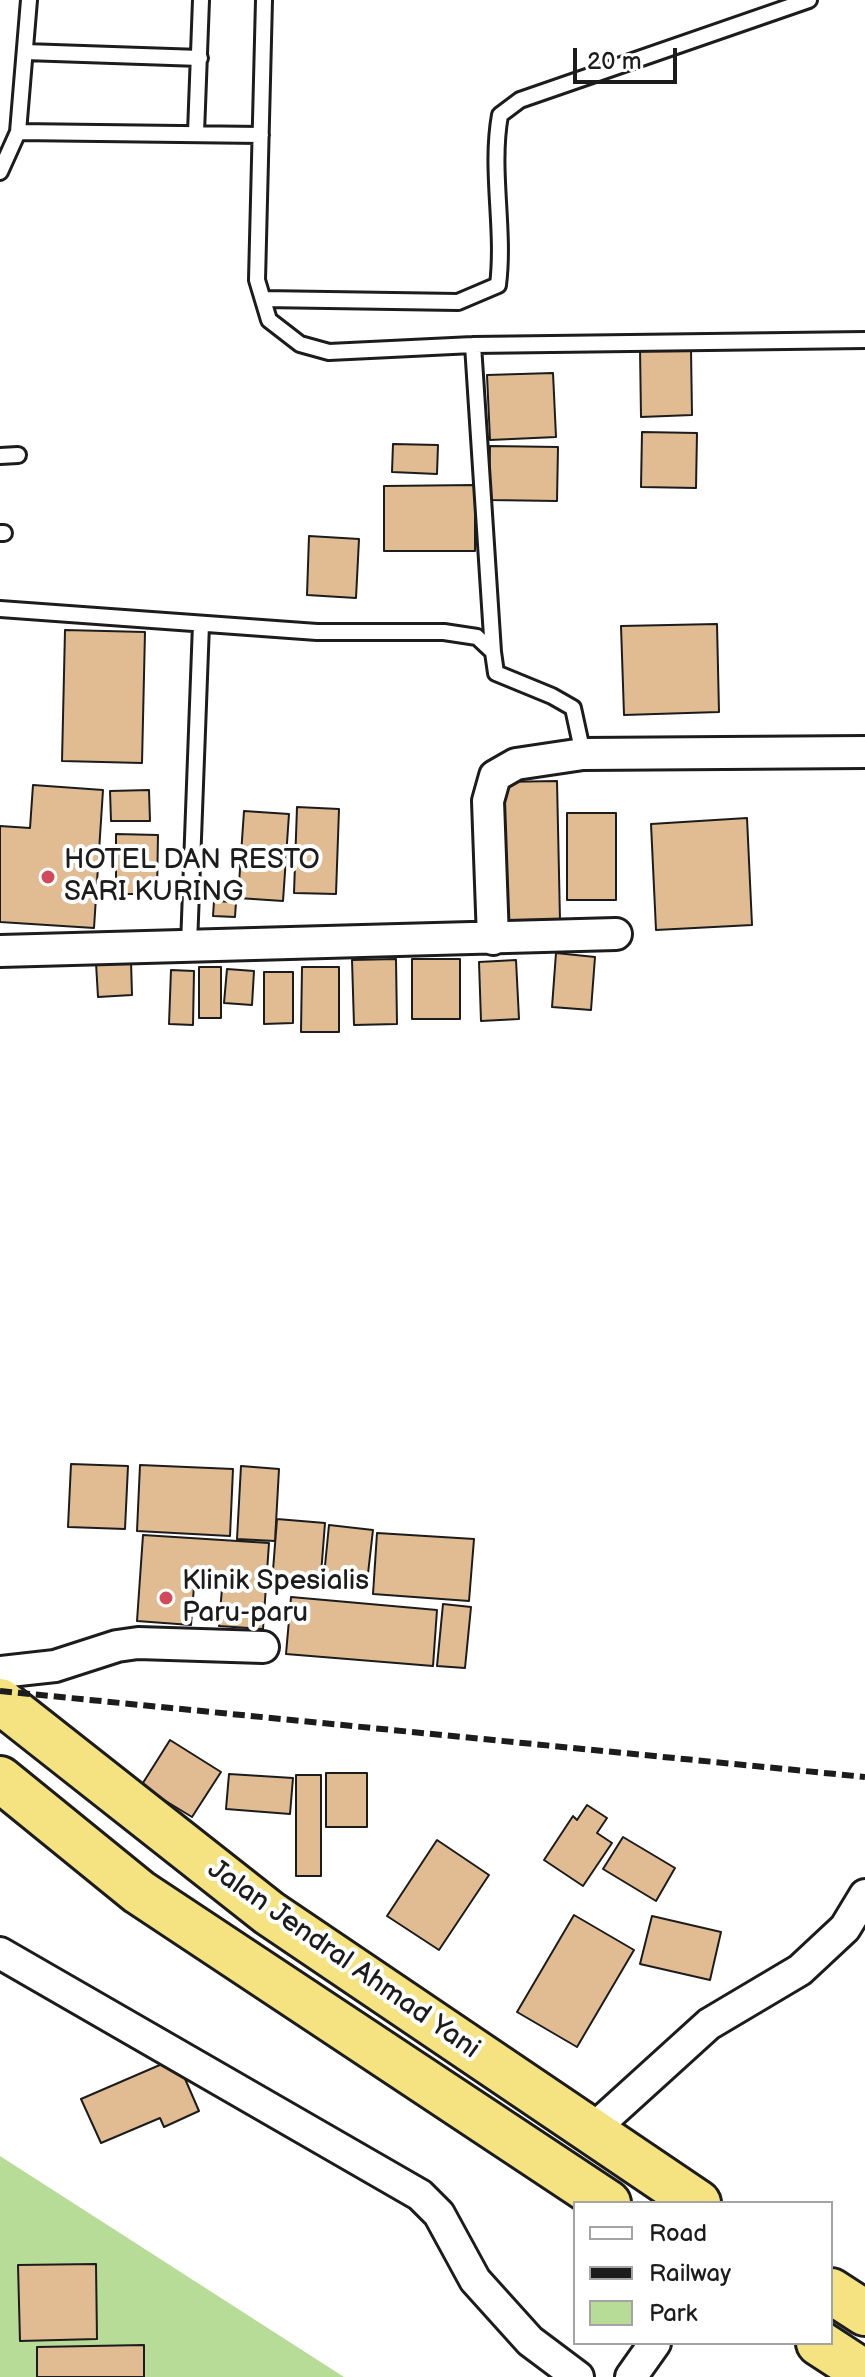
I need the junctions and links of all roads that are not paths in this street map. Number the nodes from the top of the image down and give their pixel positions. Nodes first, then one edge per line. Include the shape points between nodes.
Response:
1 (29, 0) edge
2 (201, 0) edge
3 (264, 0) edge
4 (809, 0) edge
5 (25, 52) junction
6 (200, 58) junction
7 (18, 132) junction
8 (196, 133) junction
9 (261, 135) junction
10 (0, 172) edge
11 (263, 299) junction
12 (865, 340) edge
13 (473, 345) junction
14 (18, 455) dead end
15 (0, 456) edge
16 (0, 609) edge
17 (201, 624) junction
18 (493, 652) junction
19 (865, 752) edge
20 (583, 754) junction
21 (616, 934) dead end
22 (493, 939) junction
23 (189, 945) junction
24 (0, 951) edge
25 (263, 1647) dead end
26 (0, 1672) edge
27 (0, 1701) edge
28 (0, 1779) edge
29 (865, 1895) edge
30 (0, 1953) edge
31 (590, 2132) junction
32 (605, 2201) edge
33 (695, 2201) edge
34 (833, 2292) edge
35 (865, 2313) edge
36 (654, 2345) edge
37 (822, 2345) edge
38 (865, 2373) edge
39 (578, 2377) edge
40 (631, 2377) edge

1 - 5 lane
2 - 6 lane
3 - 9 lane
4 - 11 lane via 520,100 500,115 495,142 498,285 458,302
5 - 6 lane
5 - 7 lane
6 - 8 lane
7 - 8 lane
7 - 10 lane
8 - 9 lane
9 - 11 lane via 257,280
11 - 13 lane via 269,320 300,344 329,352
12 - 13 lane
13 - 18 lane
14 - 15 lane
16 - 17 lane
17 - 18 lane via 317,632 444,632 477,637
17 - 23 lane
18 - 20 lane via 496,673 573,708
19 - 20 street
20 - 22 street via 516,764 495,776 488,801
21 - 22 street
22 - 23 street
23 - 24 street
25 - 26 street via 138,1643 55,1666
27 - 31 highway, Jalan Jendral Ahmad Yani via 269,1913
28 - 32 highway, Jalan Jendral Ahmad Yani via 139,1892
29 - 31 street via 845,1928 800,1970 709,2024
30 - 39 street via 420,2195 439,2214 475,2280 530,2341
31 - 33 highway, Jalan Jendral Ahmad Yani
34 - 35 highway
36 - 40 street
37 - 38 highway

